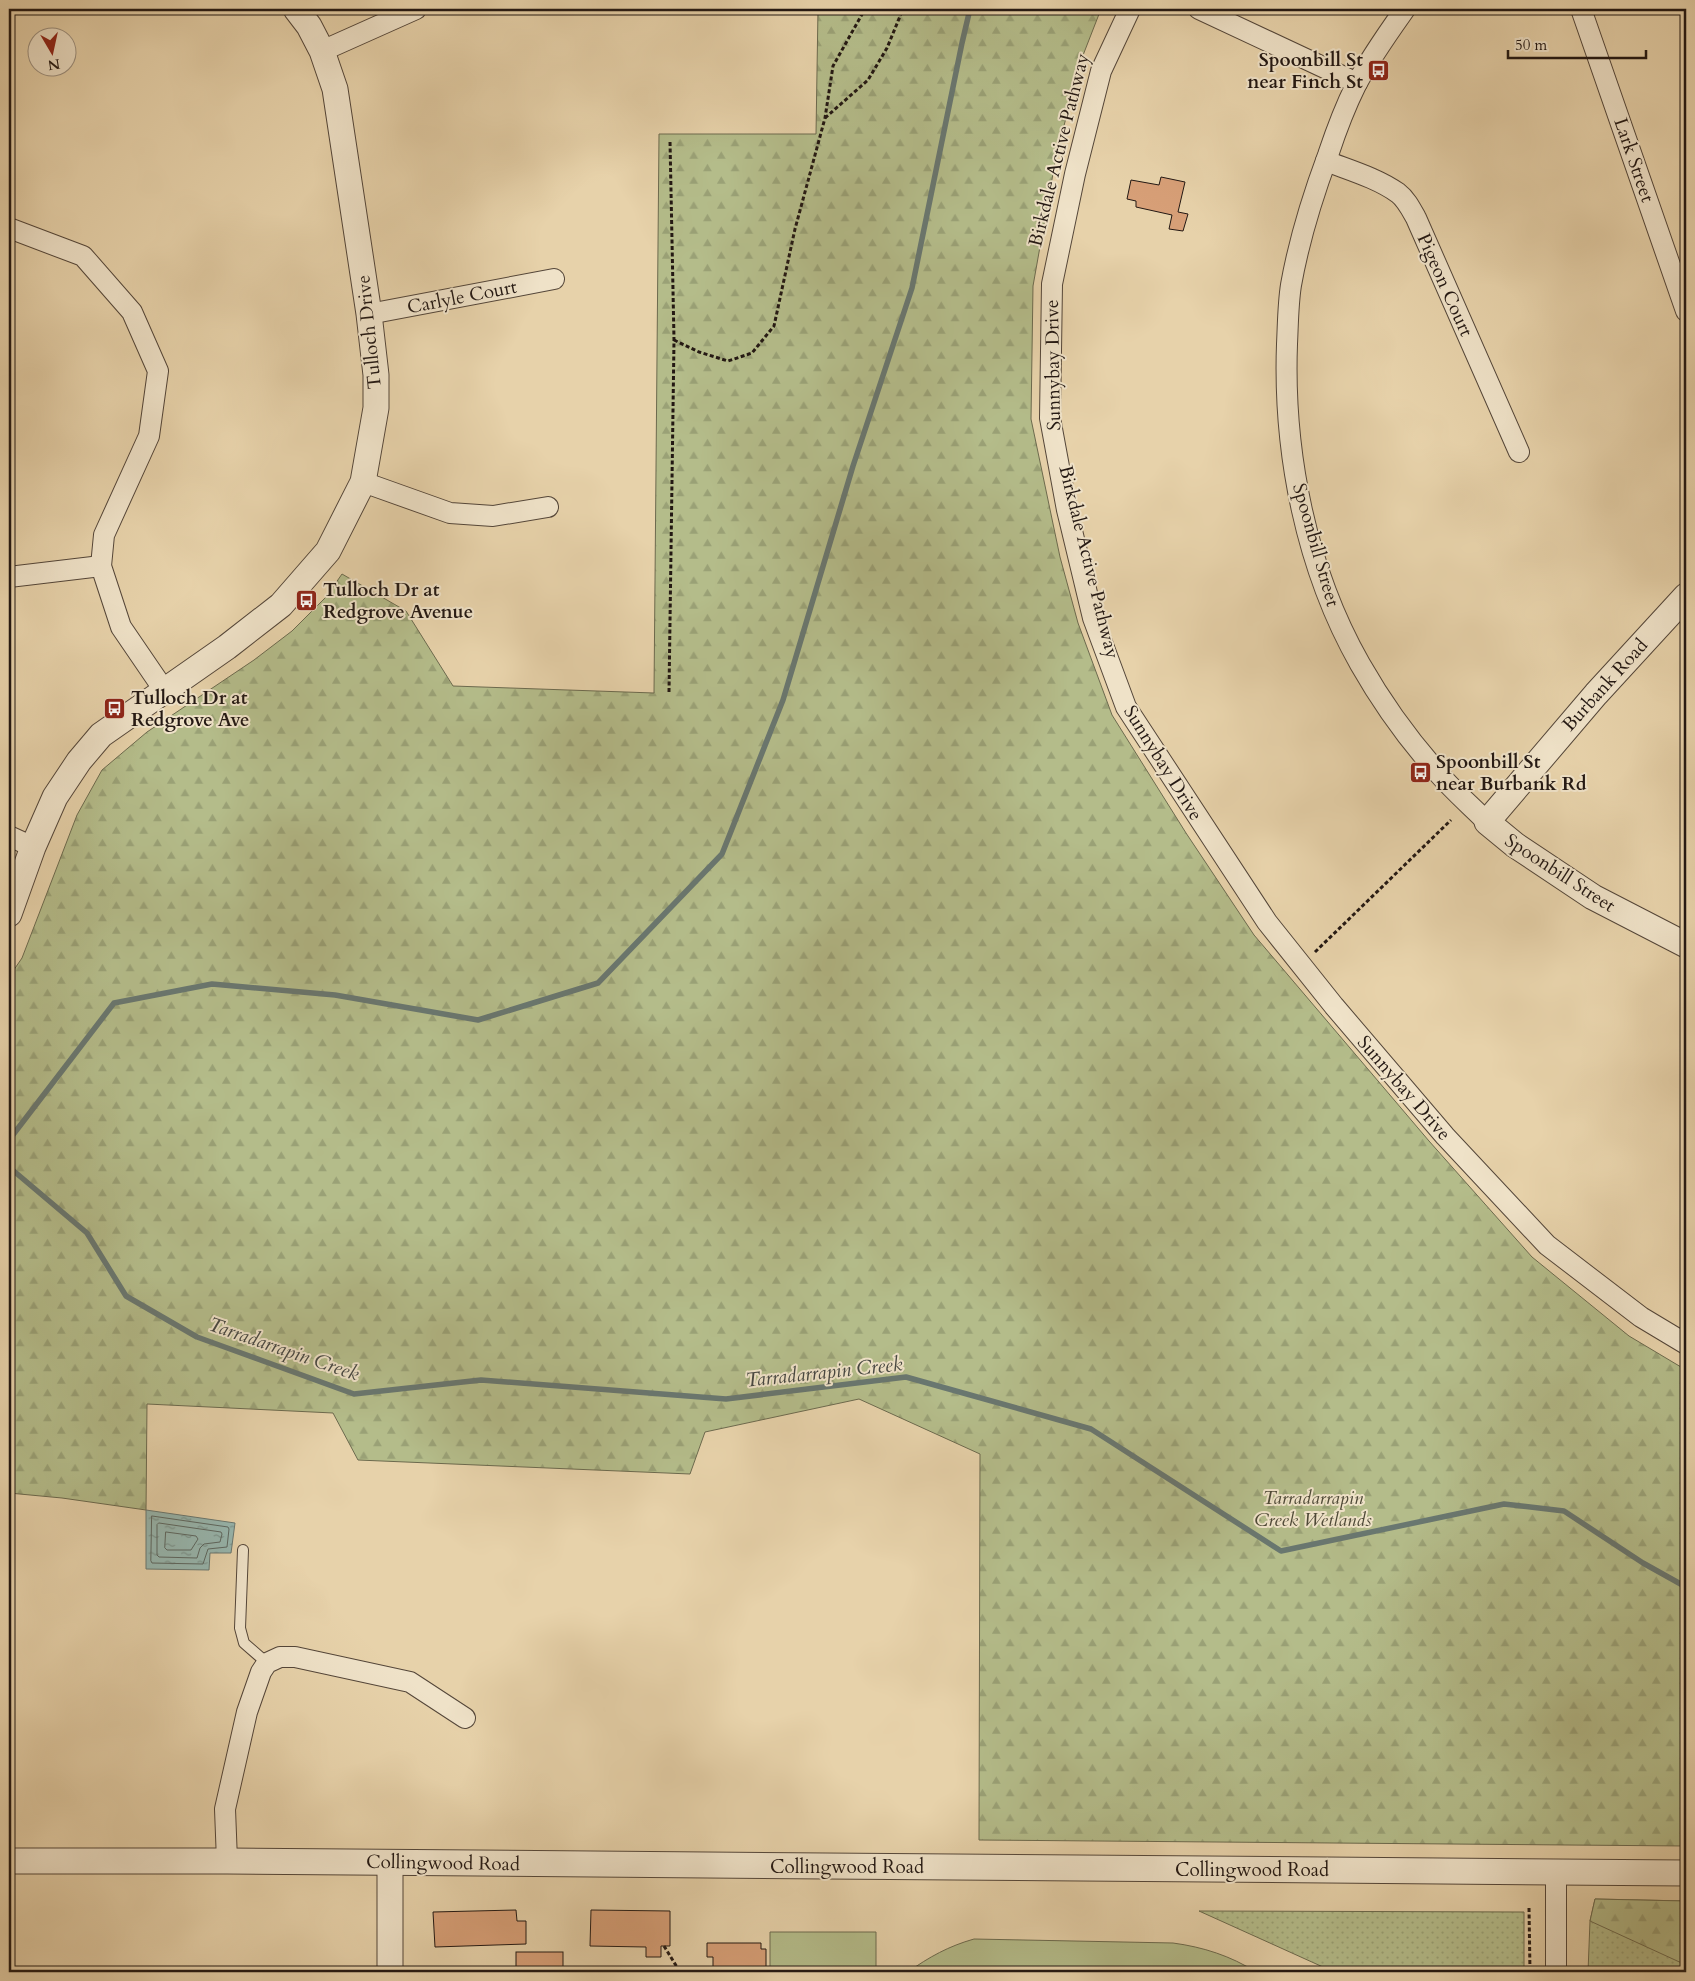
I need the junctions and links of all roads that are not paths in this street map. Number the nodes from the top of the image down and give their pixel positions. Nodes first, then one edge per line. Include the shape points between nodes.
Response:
1 (296, 9) edge
2 (416, 9) edge
3 (1130, 9) edge
4 (1199, 9) edge
5 (1405, 9) edge
6 (1581, 9) edge
7 (322, 50) junction
8 (1357, 83) junction
9 (1326, 161) junction
10 (9, 228) edge
11 (554, 279) dead end
12 (1686, 311) edge
13 (370, 314) junction
14 (1519, 452) dead end
15 (363, 482) junction
16 (548, 508) dead end
17 (101, 566) junction
18 (9, 577) edge
19 (1686, 596) edge
20 (164, 690) junction
21 (1487, 822) junction
22 (9, 836) edge
23 (33, 847) junction
24 (9, 914) edge
25 (1686, 946) edge
26 (1686, 1344) edge
27 (243, 1550) dead end
28 (267, 1663) junction
29 (465, 1718) dead end
30 (9, 1861) edge
31 (227, 1861) junction
32 (390, 1863) junction
33 (1556, 1872) junction
34 (1686, 1873) edge
35 (390, 1972) edge
36 (1556, 1972) edge

1 - 7 street, Tulloch Drive
2 - 7 street
3 - 26 street, Sunnybay Drive via 1101,71 1052,284 1050,418 1067,510 1093,618 1126,707 1267,922 1445,1136 1547,1245 1641,1317
4 - 8 street
5 - 8 street, Spoonbill Street
6 - 12 street, Lark Street
7 - 13 street, Tulloch Drive via 335,89
8 - 9 street, Spoonbill Street
9 - 14 street, Pigeon Court via 1385,186 1399,194 1408,205
9 - 21 street, Spoonbill Street via 1298,249 1290,304 1286,372 1299,497 1332,604 1360,665 1434,769
10 - 17 street via 83,256 132,312 158,372 149,436 104,535
11 - 13 street, Carlyle Court
13 - 15 street, Tulloch Drive via 376,408
15 - 16 street via 450,513 494,516
15 - 20 street, Tulloch Drive via 328,551 281,605
17 - 18 street
17 - 20 street via 121,627
19 - 21 street, Burbank Road via 1596,694
20 - 23 street, Tulloch Drive via 101,734 55,798
21 - 25 street, Spoonbill Street via 1515,845 1593,897
22 - 23 street
23 - 24 street, Tulloch Drive
27 - 28 lane via 240,1628 244,1643
28 - 29 street via 280,1657 295,1657 410,1682
28 - 31 street via 247,1712 225,1809
30 - 31 street, Collingwood Road
31 - 32 street, Collingwood Road
32 - 33 street, Collingwood Road
32 - 35 street
33 - 34 street, Collingwood Road
33 - 36 street

